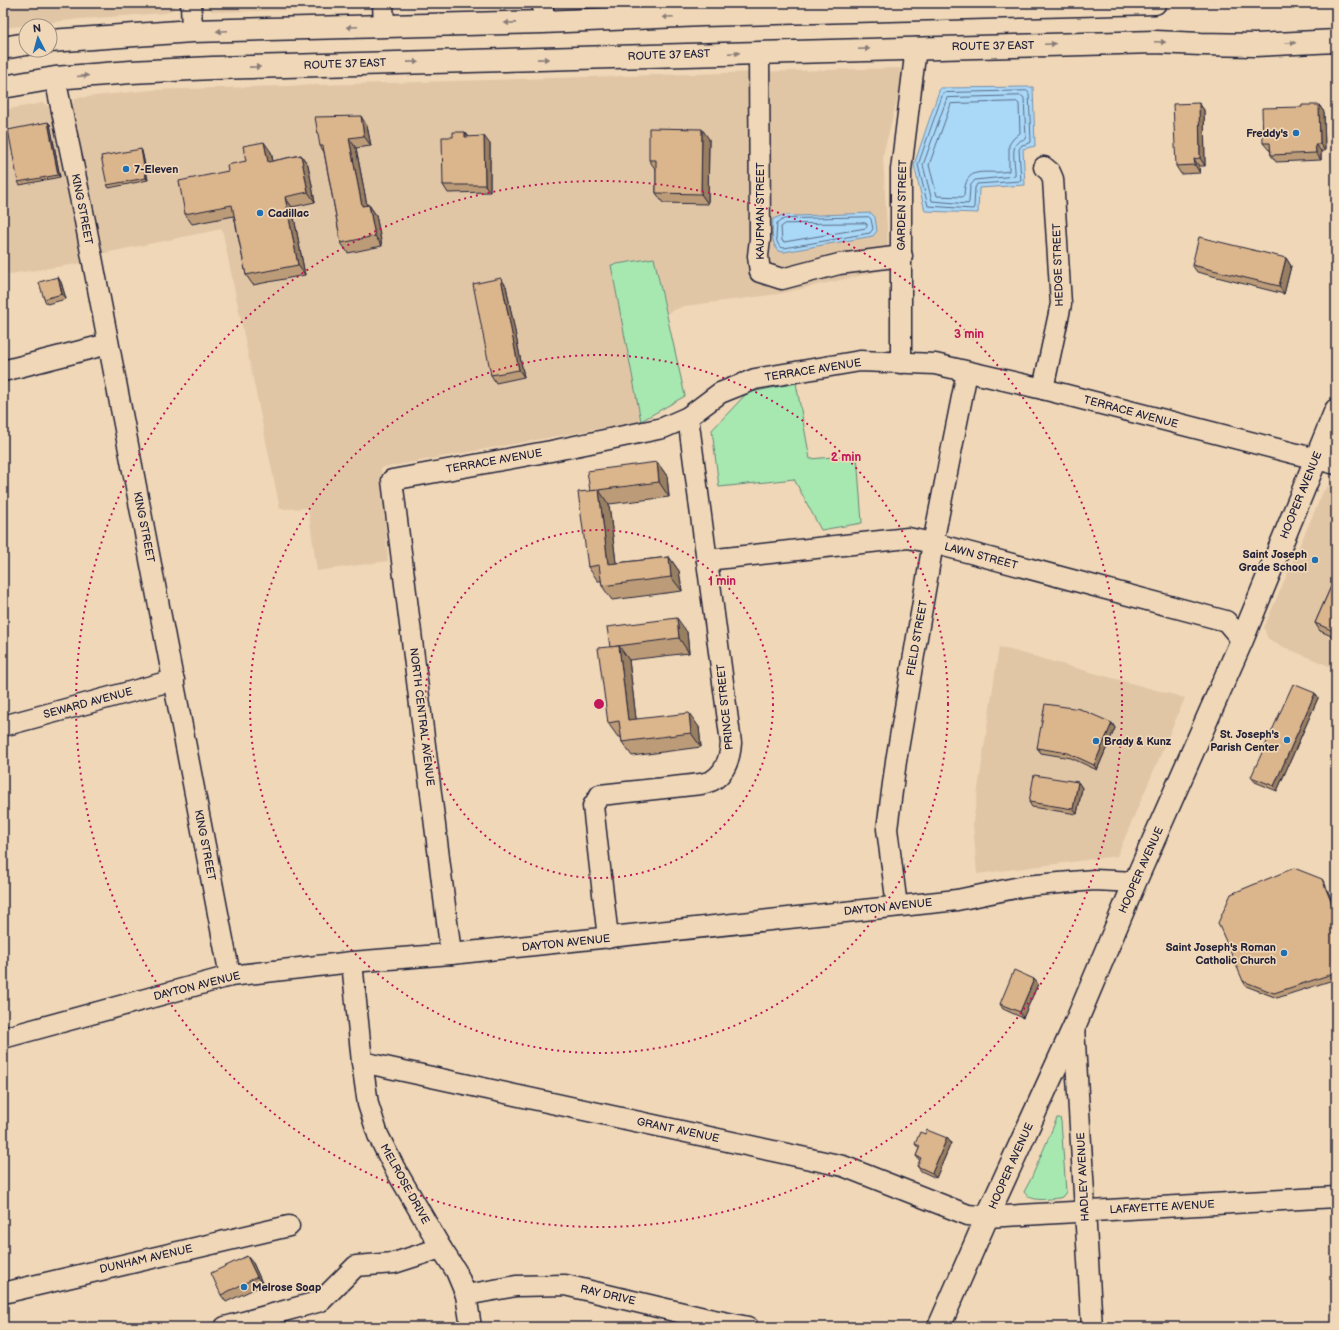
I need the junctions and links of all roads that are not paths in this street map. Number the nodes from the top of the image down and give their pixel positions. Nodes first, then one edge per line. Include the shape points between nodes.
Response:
1 (191, 3) edge
2 (383, 3) edge
3 (1155, 3) edge
4 (1023, 5) edge
5 (865, 7) edge
6 (702, 9) edge
7 (543, 12) edge
8 (384, 26) junction
9 (192, 31) junction
10 (58, 40) edge
11 (1332, 44) edge
12 (18, 45) edge
13 (3, 48) edge
14 (916, 48) junction
15 (759, 52) junction
16 (55, 78) junction
17 (3, 87) edge
18 (1044, 167) dead end
19 (902, 256) junction
20 (108, 344) junction
21 (901, 363) junction
22 (3, 371) edge
23 (967, 372) junction
24 (1042, 389) junction
25 (1336, 410) edge
26 (688, 417) junction
27 (1315, 459) junction
28 (1336, 464) edge
29 (392, 480) joint
30 (933, 543) junction
31 (707, 560) junction
32 (1242, 640) junction
33 (174, 680) junction
34 (3, 726) edge
35 (1135, 882) junction
36 (897, 906) junction
37 (608, 938) junction
38 (451, 954) junction
39 (352, 962) junction
40 (230, 976) junction
41 (1074, 1027) junction
42 (3, 1038) edge
43 (362, 1062) junction
44 (1336, 1197) edge
45 (1085, 1212) junction
46 (988, 1217) junction
47 (289, 1226) dead end
48 (441, 1248) junction
49 (3, 1293) edge
50 (466, 1295) junction
51 (225, 1327) edge
52 (470, 1327) edge
53 (748, 1327) edge
54 (939, 1327) edge
55 (1092, 1327) edge

1 - 9 street
2 - 8 street
3 - 4 main road
4 - 5 main road
5 - 6 main road
6 -> 7 main road
7 -> 8 main road
8 -> 9 main road
9 - 10 main road
14 -> 11 main road, ROUTE 37 EAST via 1156,42
12 - 13 main road
15 -> 14 main road, ROUTE 37 EAST
14 - 19 street, GARDEN STREET via 901,170
16 -> 15 main road, ROUTE 37 EAST via 212,68
15 - 19 street, KAUFMAN STREET via 760,272 782,279 839,264
16 - 17 main road, ROUTE 37 EAST
16 - 20 street, KING STREET
18 - 24 street, HEDGE STREET via 1053,179 1061,304
19 - 21 street, GARDEN STREET
20 - 22 street
20 - 33 street, KING STREET
21 - 23 street, TERRACE AVENUE via 935,364
21 - 26 street, TERRACE AVENUE via 860,361 755,379 720,393
23 - 24 street, TERRACE AVENUE
23 - 30 street, FIELD STREET
24 - 27 street, TERRACE AVENUE
25 - 27 main road, HOOPER AVENUE
26 - 29 street, TERRACE AVENUE via 663,428
26 - 31 street, PRINCE STREET
27 - 28 street, TERRACE AVENUE
27 - 32 main road, HOOPER AVENUE
29 - 38 street, NORTH CENTRAL AVENUE
30 - 31 street, LAWN STREET via 908,538
30 - 32 street, LAWN STREET via 1226,621
30 - 36 street, FIELD STREET via 887,829
31 - 37 street, PRINCE STREET via 731,743 730,758 713,780 701,784 600,795 593,806
32 - 35 main road, HOOPER AVENUE
33 - 34 street, SEWARD AVENUE
33 - 40 street, KING STREET
35 - 36 street, DAYTON AVENUE via 1094,880 1025,886 957,900
35 - 41 main road, HOOPER AVENUE
36 - 37 street, DAYTON AVENUE
37 - 38 street, DAYTON AVENUE
38 - 39 street, DAYTON AVENUE
39 - 40 street, DAYTON AVENUE
39 - 43 street, MELROSE DRIVE
40 - 42 street, DAYTON AVENUE
41 - 45 street, HADLEY AVENUE
41 - 46 main road, HOOPER AVENUE
43 - 46 street, GRANT AVENUE via 843,1166 968,1215
43 - 48 street, MELROSE DRIVE via 368,1104 378,1135
44 - 45 street, LAFAYETTE AVENUE
45 - 46 street, LAFAYETTE AVENUE
45 - 55 street, HADLEY AVENUE
46 - 54 main road, HOOPER AVENUE
47 - 49 street, DUNHAM AVENUE
48 - 50 street, MELROSE DRIVE via 456,1270
48 - 51 street via 394,1263 356,1266 321,1301
50 - 52 street, MELROSE DRIVE
50 - 53 street, RAY DRIVE via 516,1286 565,1285

